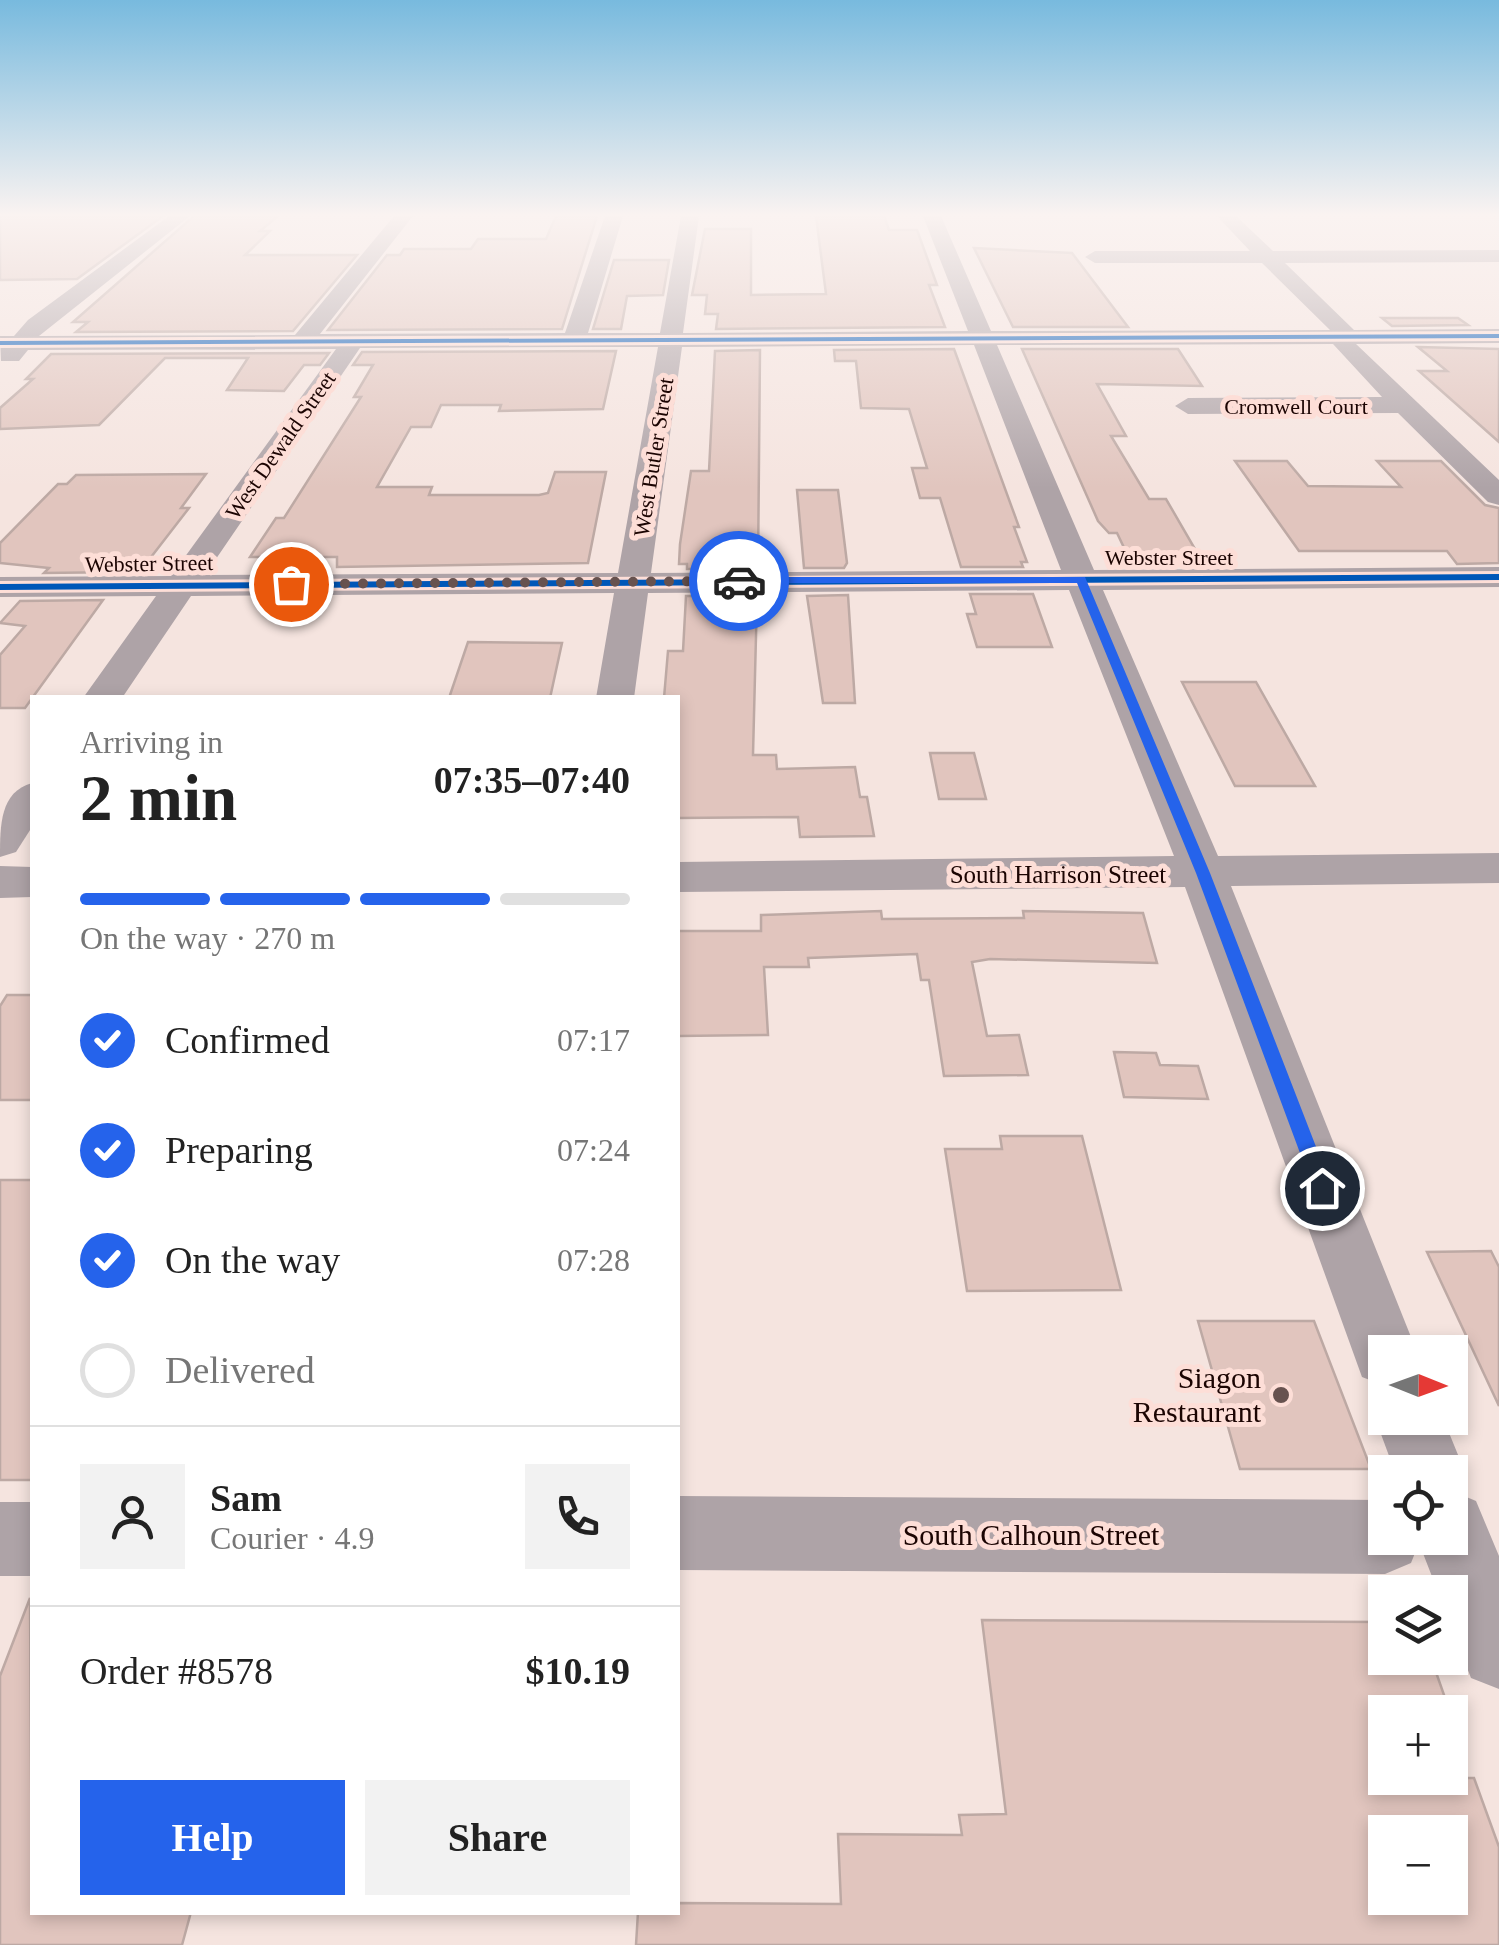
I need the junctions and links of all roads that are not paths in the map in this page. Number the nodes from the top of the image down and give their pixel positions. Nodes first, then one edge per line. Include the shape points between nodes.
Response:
1 (60, 307) edge
2 (330, 307) edge
3 (585, 307) edge
4 (677, 307) edge
5 (970, 307) edge
6 (1315, 307) edge
7 (1334, 326) junction
8 (1499, 336) edge
9 (984, 338) junction
10 (303, 340) junction
11 (354, 340) junction
12 (672, 340) junction
13 (574, 341) junction
14 (11, 343) edge
15 (0, 367) edge
16 (1405, 405) junction
17 (1188, 406) dead end
18 (1499, 496) edge
19 (1499, 577) edge
20 (1081, 580) junction
21 (633, 581) junction
22 (180, 586) junction
23 (0, 587) edge
24 (104, 695) edge
25 (615, 695) edge
26 (30, 799) edge
27 (0, 842) edge
28 (1499, 868) edge
29 (1203, 873) junction
30 (680, 877) edge
31 (0, 882) edge
32 (30, 882) edge
33 (1378, 1335) edge
34 (1368, 1526) edge
35 (680, 1533) edge
36 (0, 1539) edge
37 (30, 1539) edge
38 (1452, 1555) edge
39 (1499, 1650) edge

1 - 14 street
2 - 10 street, West Dewald Street
3 - 13 street
4 - 12 street, West Butler Street
5 - 9 street
6 - 7 street
7 - 8 street
7 - 9 street
7 - 16 street via 1345,347
9 - 12 street
9 - 20 street
10 - 11 street
10 - 14 street
11 - 13 street
11 - 22 street, West Dewald Street
12 - 13 street
12 - 21 street, West Butler Street
14 - 15 street
16 - 17 street, Cromwell Court
16 - 18 street
19 - 20 street, Webster Street
20 - 21 street, Webster Street
20 - 29 street
21 - 22 street, Webster Street
21 - 25 street, West Butler Street
22 - 23 street, Webster Street
22 - 24 street, West Dewald Street
26 - 27 street
28 - 29 street, South Harrison Street
29 - 30 street, South Harrison Street
29 - 33 street
31 - 32 street
34 - 35 street, South Calhoun Street
36 - 37 street
38 - 39 street

